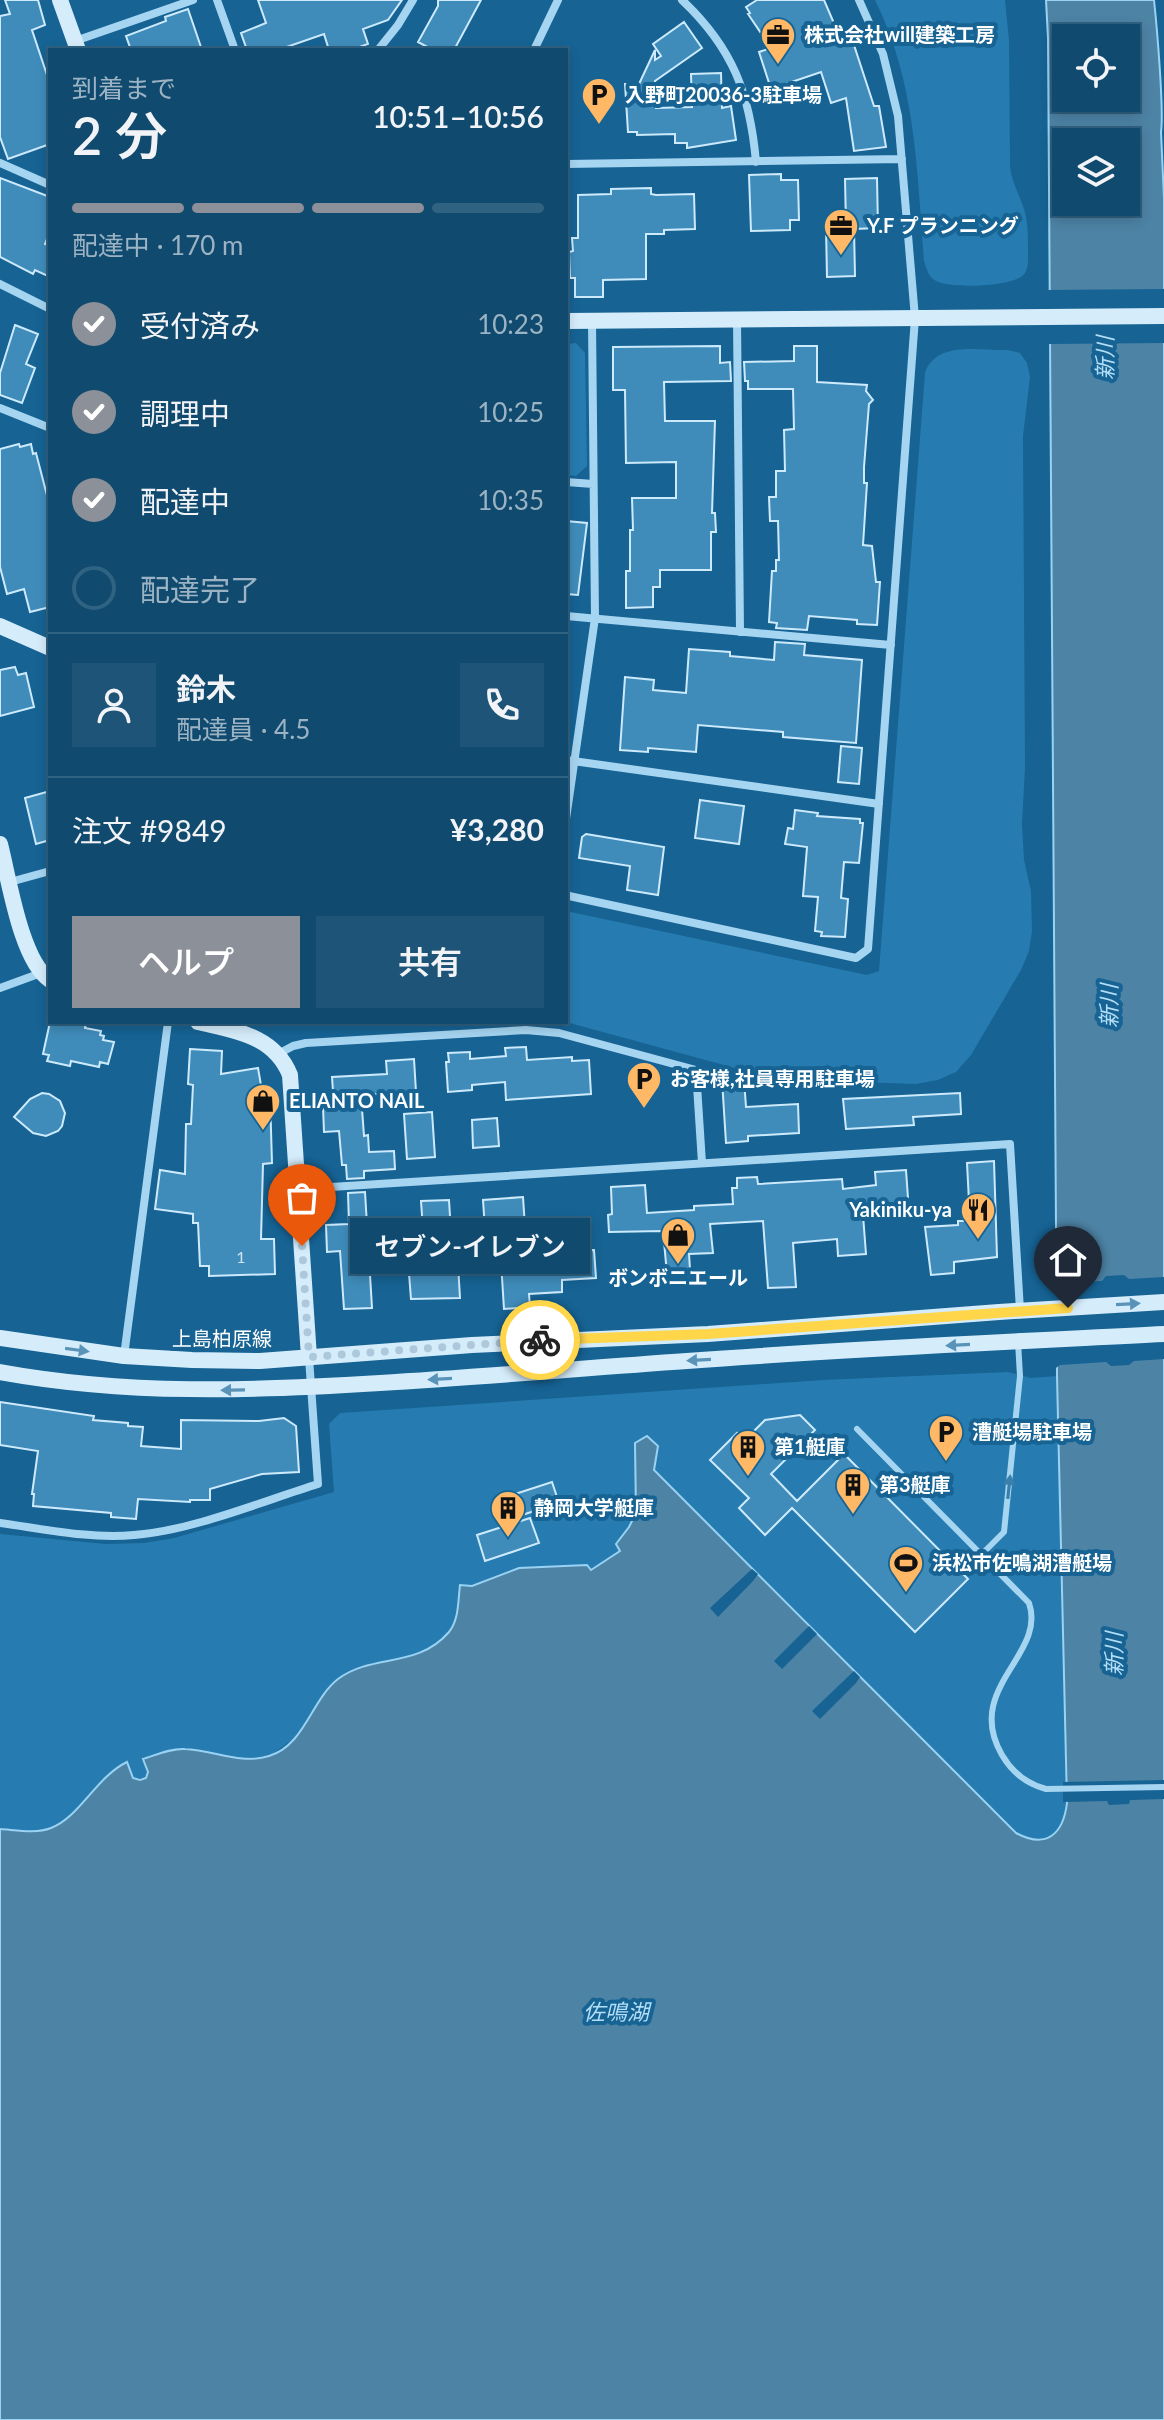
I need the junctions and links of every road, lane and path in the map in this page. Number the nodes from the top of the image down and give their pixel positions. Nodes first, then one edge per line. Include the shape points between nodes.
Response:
1 (60, 0) edge
2 (193, 0) edge
3 (217, 0) edge
4 (413, 0) edge
5 (558, 0) edge
6 (682, 0) edge
7 (859, 0) edge
8 (76, 46) edge
9 (234, 48) edge
10 (380, 48) edge
11 (535, 48) edge
12 (902, 159) junction
13 (756, 162) junction
14 (0, 163) edge
15 (568, 164) edge
16 (48, 184) edge
17 (0, 284) edge
18 (48, 308) edge
19 (1164, 316) edge
20 (921, 318) junction
21 (737, 319) junction
22 (568, 321) edge
23 (592, 321) junction
24 (0, 408) edge
25 (48, 427) edge
26 (568, 482) edge
27 (593, 484) junction
28 (568, 616) edge
29 (595, 618) junction
30 (0, 626) edge
31 (740, 632) junction
32 (891, 645) junction
33 (48, 647) edge
34 (570, 761) edge
35 (568, 790) edge
36 (879, 804) junction
37 (0, 844) edge
38 (48, 872) edge
39 (10, 882) junction
40 (568, 895) edge
41 (46, 976) edge
42 (0, 988) edge
43 (168, 1024) edge
44 (206, 1024) edge
45 (278, 1054) junction
46 (702, 1163) junction
47 (299, 1189) junction
48 (1164, 1302) edge
49 (1028, 1310) junction
50 (1164, 1334) edge
51 (0, 1338) edge
52 (1018, 1342) junction
53 (124, 1356) junction
54 (309, 1357) junction
55 (0, 1372) edge
56 (311, 1387) junction
57 (857, 1429) dead end
58 (0, 1523) edge
59 (981, 1555) junction
60 (1164, 1787) edge

1 - 8 street
2 - 8 street
3 - 9 street
4 - 10 street
5 - 11 street
6 - 13 street via 720,43 738,76 750,111
7 - 12 street via 892,85
12 - 13 street
12 - 20 street
13 - 15 street
14 - 16 street
17 - 18 street
19 - 20 street
20 - 21 street
20 - 32 street
21 - 23 street
21 - 31 street
22 - 23 street
23 - 27 street
24 - 25 street
26 - 27 street
27 - 29 street
28 - 29 street
29 - 31 street
29 - 34 street
30 - 33 street
31 - 32 street
32 - 36 street
34 - 35 street
34 - 36 street
36 - 40 street via 868,949 856,958
37 - 39 street
38 - 39 street
39 - 41 street via 27,950
41 - 42 street
43 - 53 street
44 - 45 street via 249,1035
45 - 46 street via 306,1043 509,1030 559,1033 696,1070
45 - 47 street via 292,1086
46 - 47 street
46 - 49 street via 1010,1144
47 - 54 street
49 -> 48 street, 上島柏原線
49 - 54 street, 上島柏原線
50 - 52 street
51 -> 53 street, 上島柏原線
52 -> 56 street
59 -> 52 lane via 1004,1532 1020,1376
53 - 54 street, 上島柏原線 via 226,1361
54 - 56 street
56 -> 55 street via 154,1389
56 - 58 street via 318,1484 136,1535 83,1535
57 - 59 lane
59 - 60 lane via 1032,1612 1031,1632 997,1690 992,1715 995,1739 1014,1772 1046,1789

